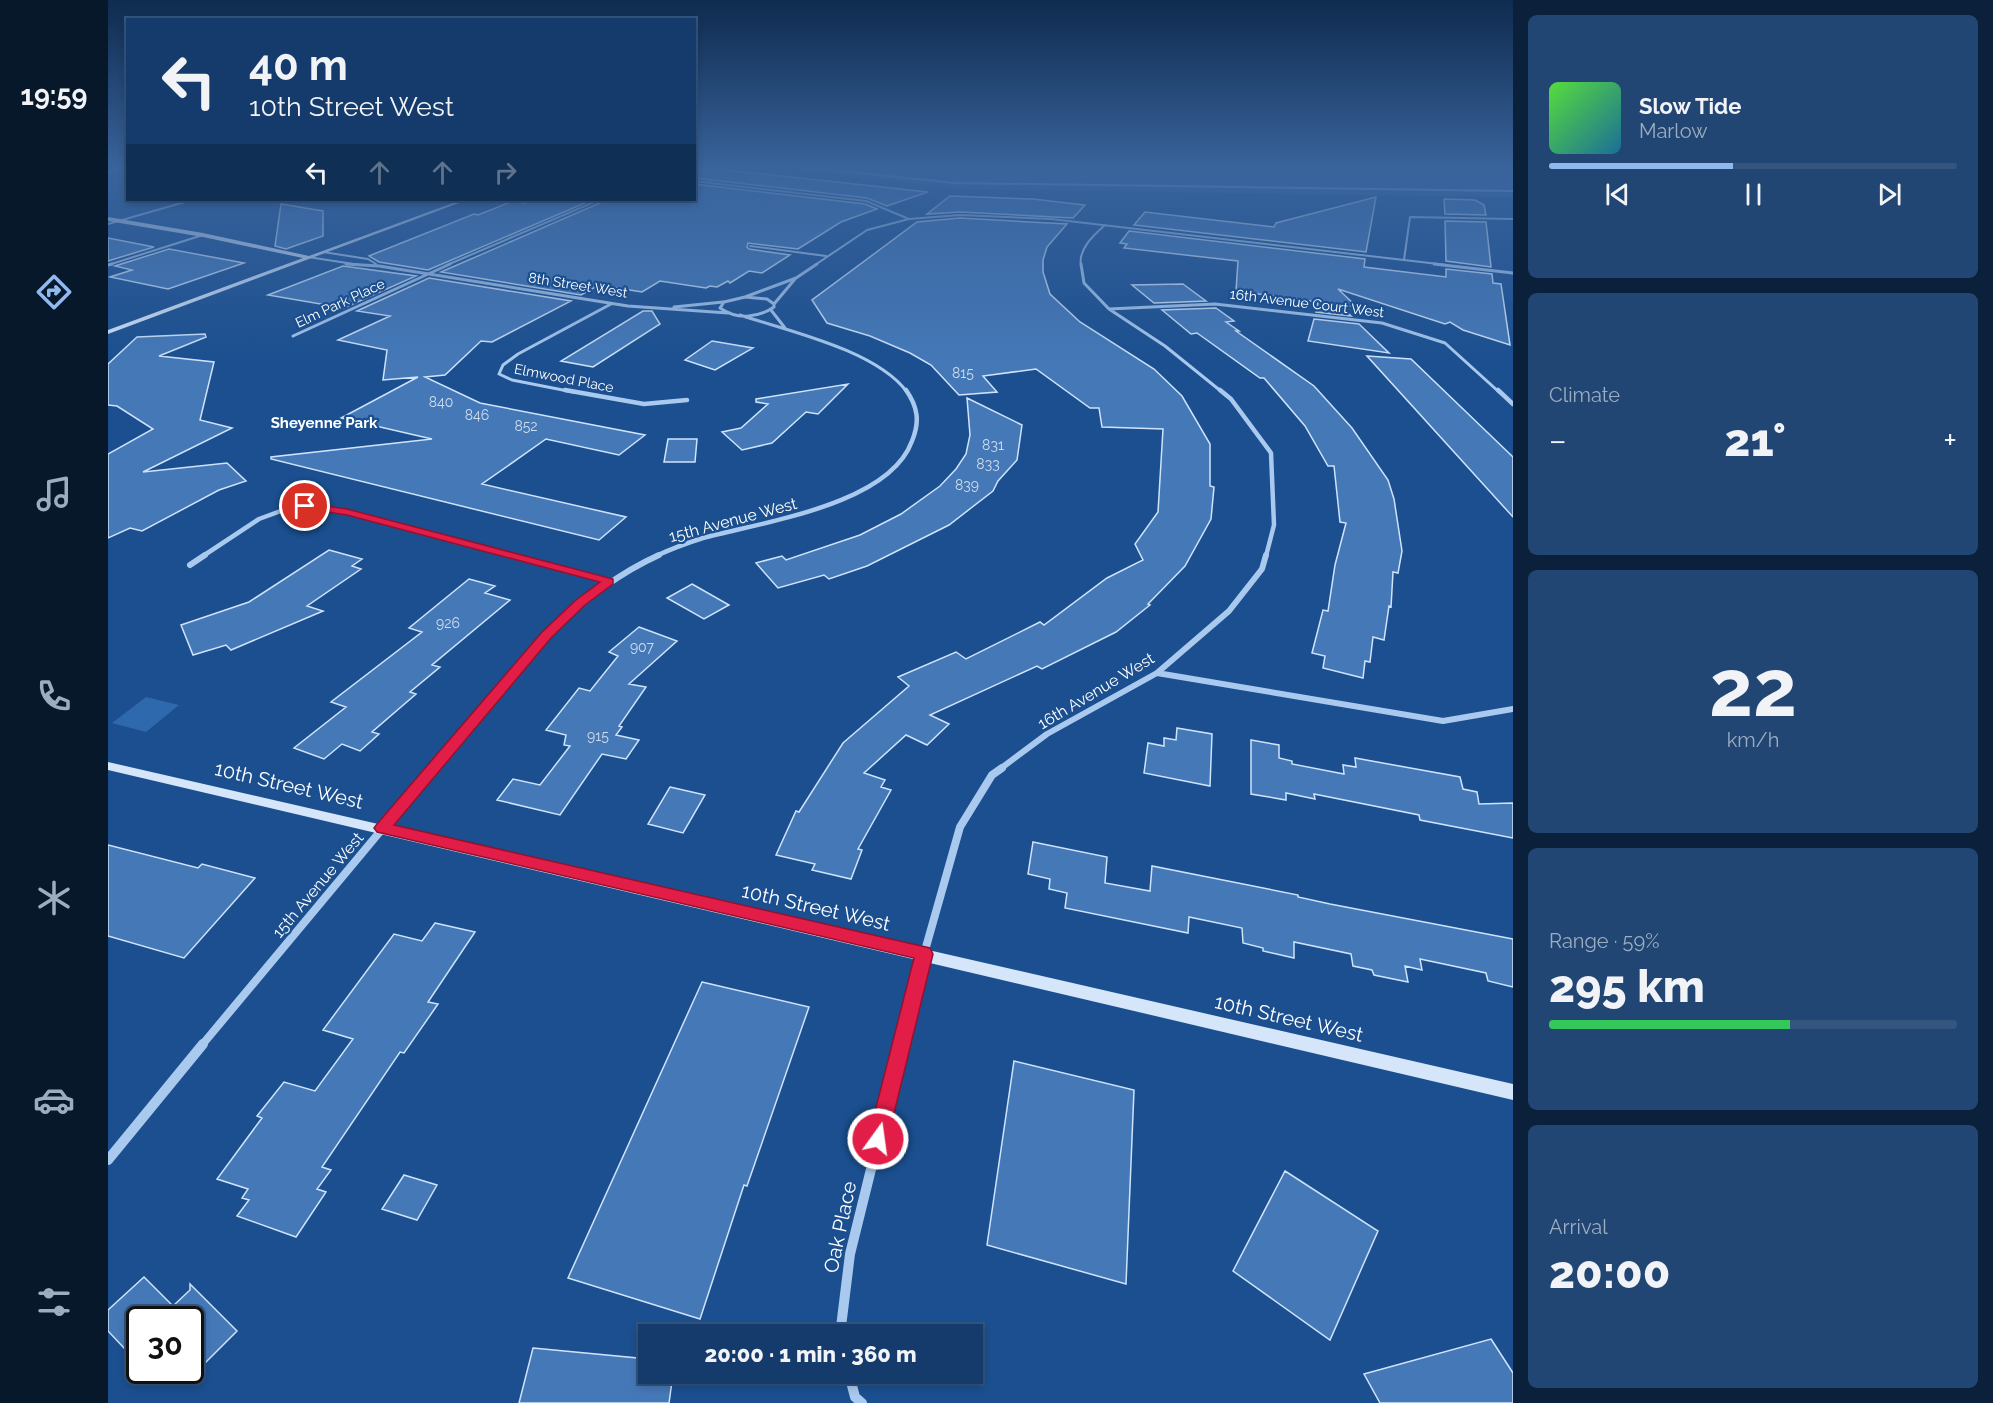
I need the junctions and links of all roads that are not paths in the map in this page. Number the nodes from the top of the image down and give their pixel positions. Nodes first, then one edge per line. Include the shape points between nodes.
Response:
1 (188, 232) edge
2 (358, 232) edge
3 (375, 232) edge
4 (524, 232) edge
5 (863, 232) edge
6 (1097, 232) edge
7 (1169, 232) edge
8 (1408, 232) edge
9 (203, 235) junction
10 (214, 237) junction
11 (750, 246) dead end
12 (300, 248) dead end
13 (312, 249) junction
14 (322, 252) junction
15 (296, 255) junction
16 (826, 256) junction
17 (308, 257) junction
18 (1404, 260) junction
19 (108, 265) edge
20 (379, 266) junction
21 (429, 273) junction
22 (1513, 273) edge
23 (796, 278) junction
24 (745, 297) junction
25 (724, 302) junction
26 (611, 304) junction
27 (774, 304) junction
28 (666, 308) junction
29 (1109, 309) junction
30 (771, 310) junction
31 (728, 313) junction
32 (740, 315) junction
33 (108, 324) edge
34 (785, 328) junction
35 (108, 332) edge
36 (292, 336) dead end
37 (687, 400) dead end
38 (1513, 404) edge
39 (190, 565) dead end
40 (609, 581) junction
41 (1157, 673) junction
42 (1513, 709) edge
43 (108, 766) edge
44 (382, 828) junction
45 (924, 954) junction
46 (1513, 1092) edge
47 (108, 1160) edge
48 (841, 1324) edge
49 (852, 1384) edge
50 (862, 1403) edge

1 - 9 street, 8th Street West
2 - 13 street
3 - 14 street
4 - 21 street, Elm Park Place
5 - 16 street
6 - 29 street, 16th Avenue West via 1080,259 1084,283
7 - 18 street
8 - 18 street
9 - 10 street, 8th Street West
9 - 19 street
10 - 12 street, 8th Street West
10 - 15 street, 8th Street West
11 - 16 street
13 - 14 street, 8th Street West
13 - 15 street
14 - 17 street
14 - 20 street, 8th Street West via 368,259
15 - 17 street, 8th Street West
15 - 33 street
16 - 23 street
17 - 20 street, 8th Street West
17 - 35 street
18 - 22 street
20 - 21 street, 8th Street West
21 - 26 street, 8th Street West
21 - 36 street, Elm Park Place
23 - 24 street, 8th Street West
23 - 27 street
24 - 25 street, 8th Street West
24 - 27 street
25 - 28 street, 8th Street West
25 - 31 street via 720,308
26 - 28 street, 8th Street West
26 - 37 street, Elmwood Place via 518,354 502,365 499,374 512,380 644,404
27 - 30 street
28 - 31 street, 8th Street West
29 - 38 street, 16th Avenue Court West via 1215,304 1382,323 1445,343
29 - 41 street, 16th Avenue West via 1166,346 1231,399 1271,453 1274,525 1262,569 1229,610
30 - 32 street
30 - 34 street
31 - 32 street, 8th Street West
32 - 34 street, 15th Avenue West via 767,326
34 - 40 street, 15th Avenue West via 859,357 896,379 909,393 918,409 918,426 913,444 900,464 848,498 806,514 700,539 652,557
39 - 40 street via 266,516 305,506 347,512
40 - 44 street, 15th Avenue West via 546,635
41 - 42 street via 1443,721
41 - 45 street, 16th Avenue West via 1047,734 992,775 960,827
43 - 44 street, 10th Street West
44 - 45 street, 10th Street West
44 - 47 street, 15th Avenue West
45 - 46 street, 10th Street West
45 - 48 street, Oak Place via 850,1254
49 - 50 street via 855,1397

